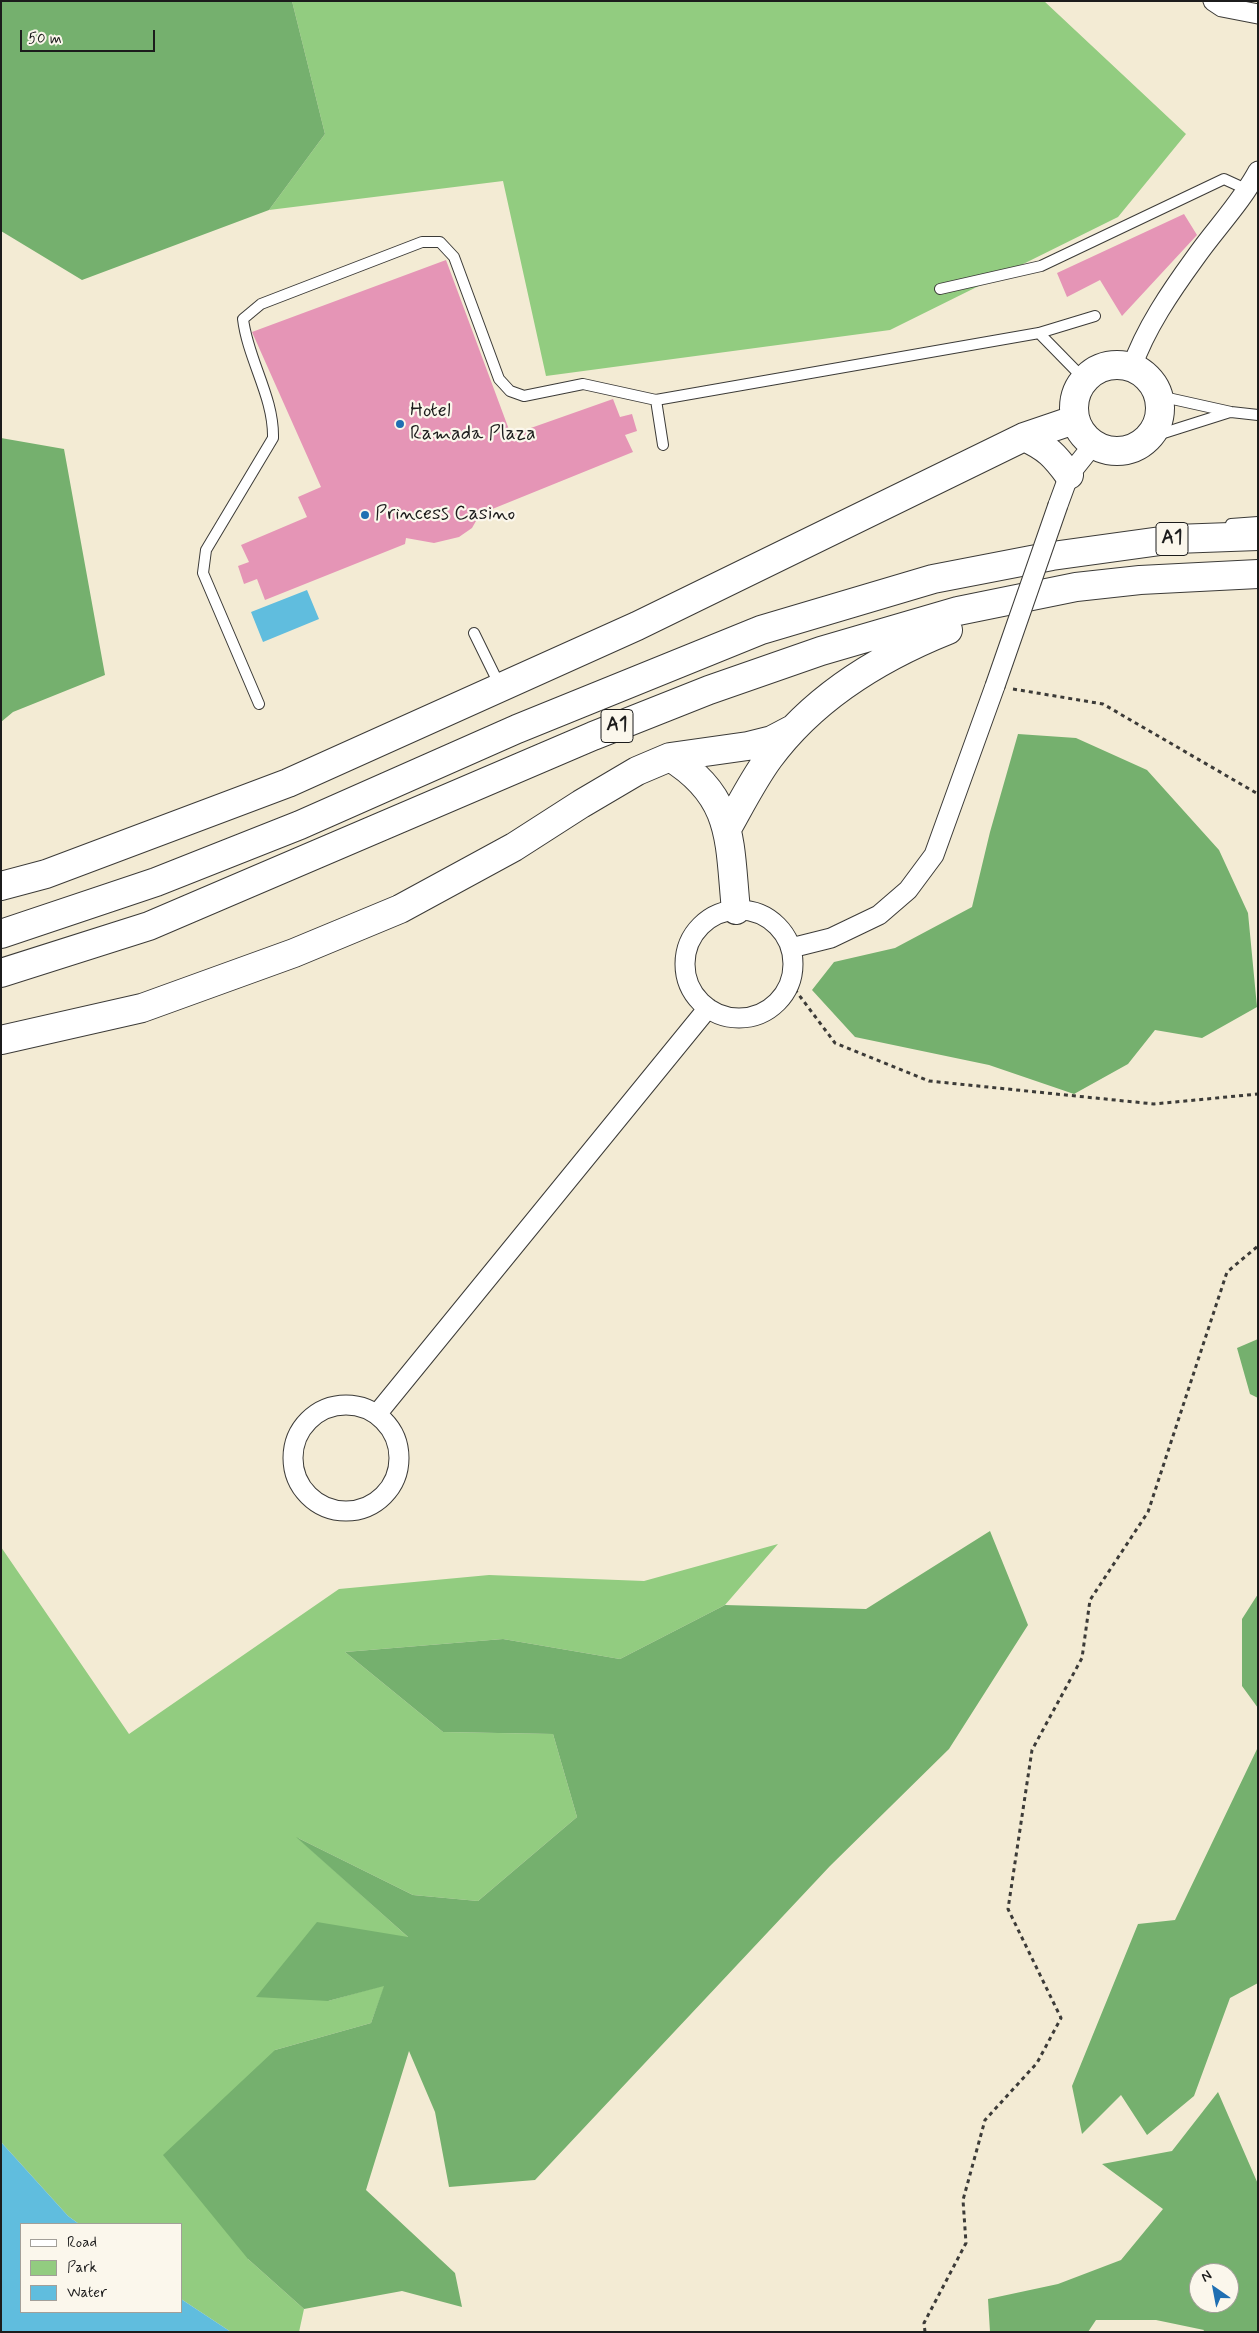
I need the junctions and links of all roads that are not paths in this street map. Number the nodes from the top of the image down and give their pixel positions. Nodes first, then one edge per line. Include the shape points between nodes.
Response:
1 (1213, 1) edge
2 (1258, 14) edge
3 (1258, 171) edge
4 (1248, 190) junction
5 (940, 289) dead end
6 (1095, 316) dead end
7 (1039, 333) junction
8 (1132, 367) junction
9 (1084, 379) junction
10 (1158, 396) junction
11 (656, 400) junction
12 (1231, 412) junction
13 (1258, 415) edge
14 (1074, 420) junction
15 (1024, 437) junction
16 (1148, 438) junction
17 (663, 445) dead end
18 (1093, 445) junction
19 (1070, 475) junction
20 (1258, 522) edge
21 (1218, 524) dead end
22 (1132, 535) dead end
23 (1258, 536) edge
24 (1087, 550) junction
25 (1258, 574) edge
26 (1258, 578) edge
27 (474, 633) dead end
28 (500, 687) junction
29 (259, 704) dead end
30 (793, 728) junction
31 (670, 757) junction
32 (728, 827) junction
33 (1, 886) edge
34 (736, 910) junction
35 (1, 934) edge
36 (791, 948) junction
37 (1, 973) edge
38 (708, 1008) junction
39 (1, 1040) edge
40 (377, 1414) junction

1 - 2 street via 1222,7
3 - 4 street
4 - 5 lane via 1224,179 1041,266
4 - 8 street via 1190,265 1138,350
6 - 7 lane
7 - 9 lane
7 - 11 lane
8 - 9 main road via 1106,366
8 - 10 main road via 1148,379
9 - 14 main road via 1074,398
10 - 12 lane
10 - 16 main road via 1159,418
11 - 17 lane
11 - 29 lane via 583,384 524,396 510,391 499,379 454,257 440,242 422,242 262,304 244,319 246,340 274,419 273,438 206,550 203,573
12 - 13 lane
12 - 16 lane
14 - 15 main road
14 - 18 main road via 1084,438
15 - 19 main road via 1043,446
15 - 28 main road via 637,626
16 - 18 main road via 1122,452 1107,451
18 - 19 street
19 - 36 street, bridge via 934,855 908,890 879,915 831,938
20 - 21 lane
22 - 24 lane
23 - 24 main road, A1 via 1175,539
24 - 35 main road, A1 via 933,580 762,630 517,729 291,829 156,882
25 - 37 main road, A1 via 1076,587 958,610 821,651 709,690 593,736 149,926
26 - 30 main road via 1100,594 969,621 913,644 870,668 833,691
27 - 28 lane
28 - 33 main road via 288,783 46,874
30 - 31 main road via 772,740 748,746
30 - 32 main road via 769,759
31 - 32 main road via 702,782 718,804
31 - 39 main road via 637,771 514,847 400,909 294,953 142,1008
32 - 34 main road
34 - 36 street via 754,912 770,919 783,932
34 - 38 street via 705,922 687,949 685,966 688,982
36 - 38 street via 793,966 790,983 776,1003 755,1015 739,1018
38 - 40 street
40 - 40 street via 362,1406 337,1405 314,1414 302,1426 292,1458 303,1490 314,1501 331,1509 350,1511 376,1501 394,1481 399,1463 398,1444 390,1427

